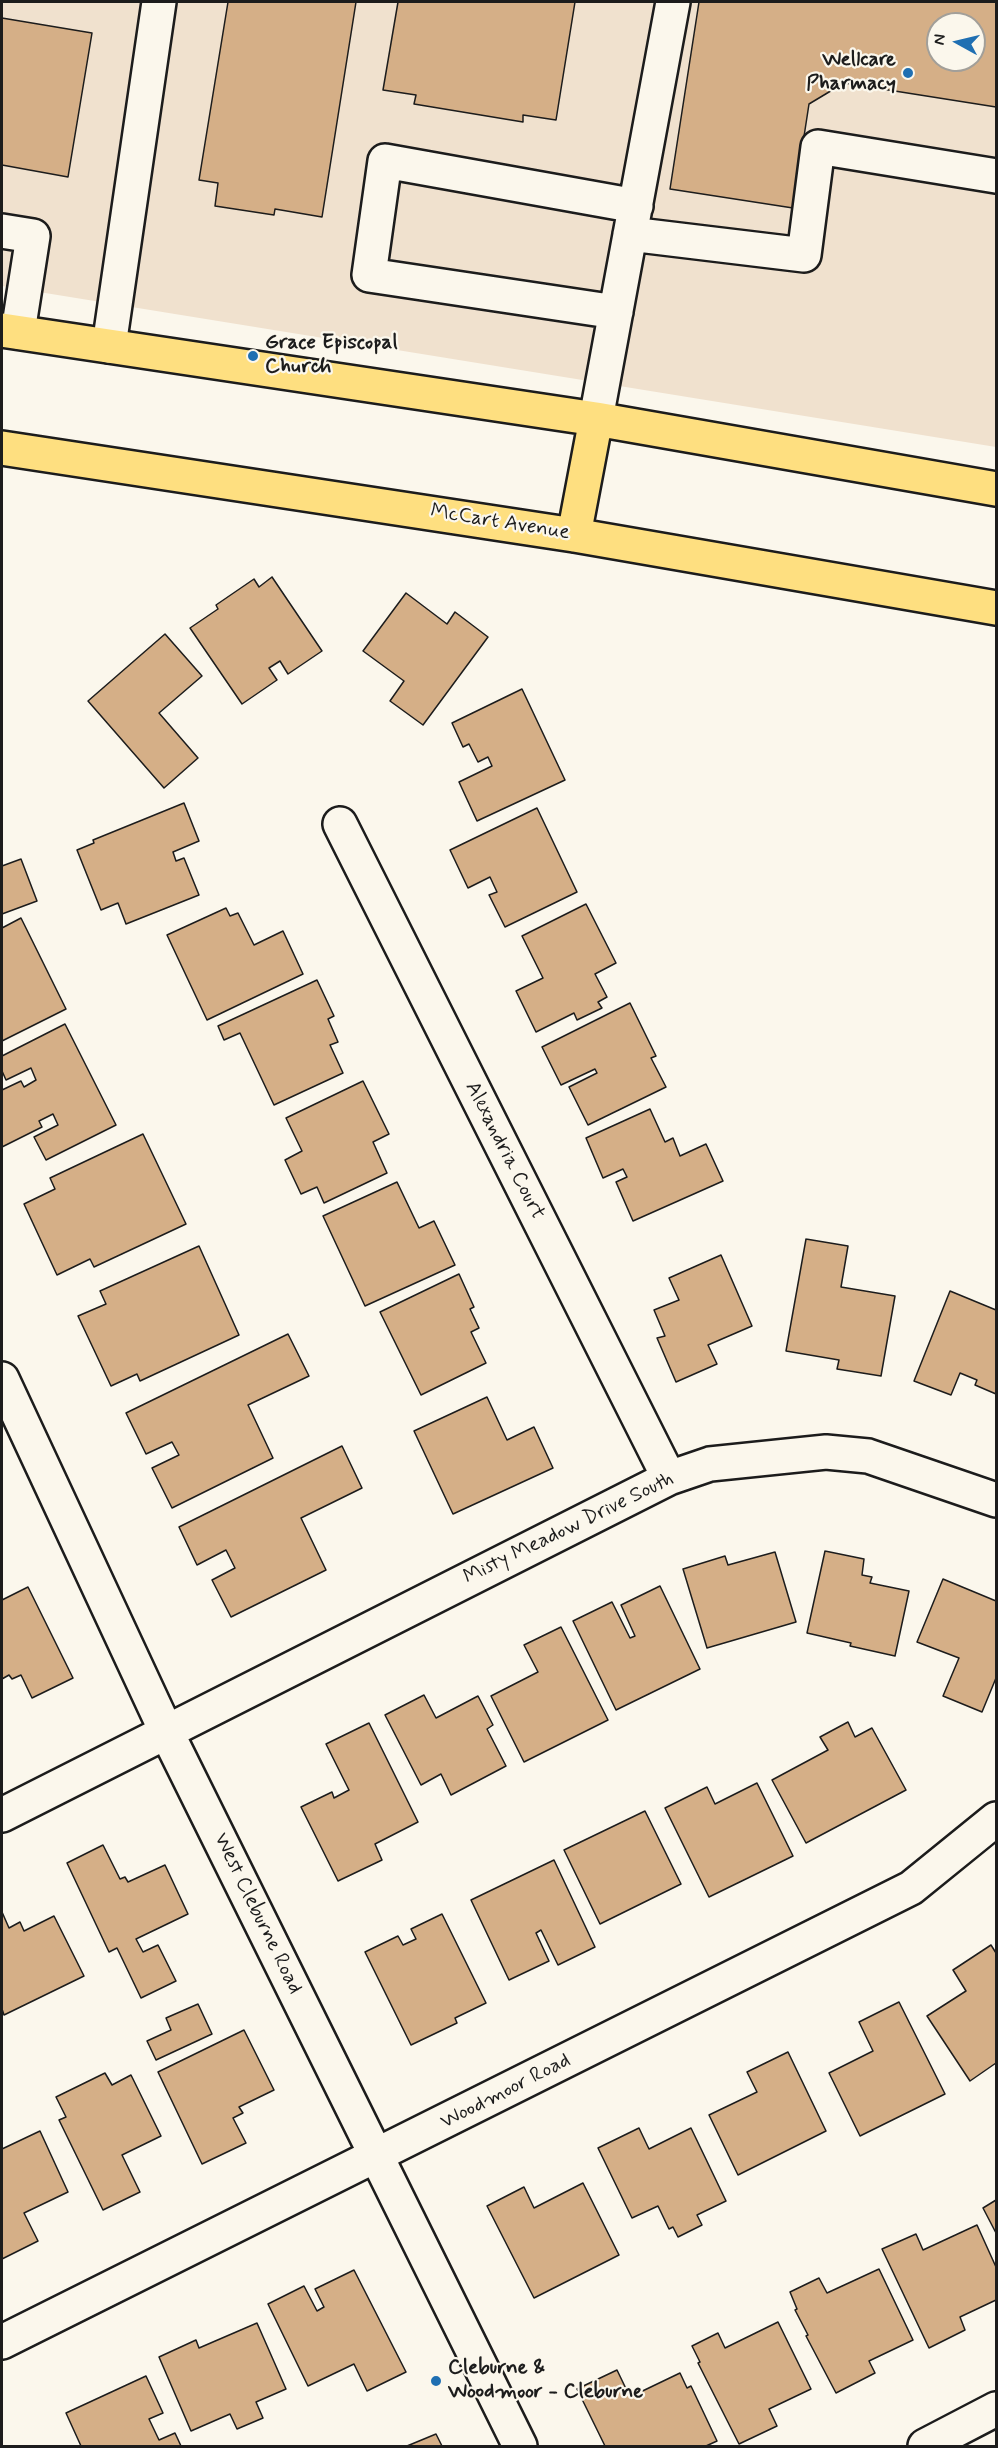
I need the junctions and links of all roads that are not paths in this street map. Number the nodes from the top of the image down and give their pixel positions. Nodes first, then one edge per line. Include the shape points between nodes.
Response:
1 (159, 2) edge
2 (673, 2) edge
3 (996, 177) edge
4 (633, 220) junction
5 (2, 231) edge
6 (616, 312) junction
7 (10, 331) edge
8 (109, 346) junction
9 (596, 419) junction
10 (2, 448) edge
11 (996, 489) edge
12 (574, 535) junction
13 (996, 608) edge
14 (339, 824) dead end
15 (2, 1378) edge
16 (669, 1478) junction
17 (996, 1500) edge
18 (166, 1731) junction
19 (2, 1815) edge
20 (996, 1819) edge
21 (377, 2157) junction
22 (2, 2342) edge
23 (996, 2409) edge
24 (520, 2446) edge
25 (925, 2446) edge

1 - 8 street
2 - 4 street
3 - 4 street via 818,147 804,255
4 - 6 street
4 - 6 street via 385,161 369,275
5 - 7 street via 33,236
6 - 9 street
7 - 8 main road
8 - 9 main road
9 - 11 main road
9 - 12 main road
10 - 12 main road, McCart Avenue
12 - 13 main road, McCart Avenue
14 - 16 street, Alexandria Court
15 - 18 street, West Cleburne Road
16 - 17 street, Misty Meadow Drive South via 710,1464 826,1452 868,1456
16 - 18 street, Misty Meadow Drive South
18 - 19 street, Misty Meadow Drive South
18 - 21 street, West Cleburne Road
20 - 21 street, Woodmoor Road via 911,1888
21 - 22 street, Woodmoor Road
21 - 24 street, West Cleburne Road
23 - 25 street

